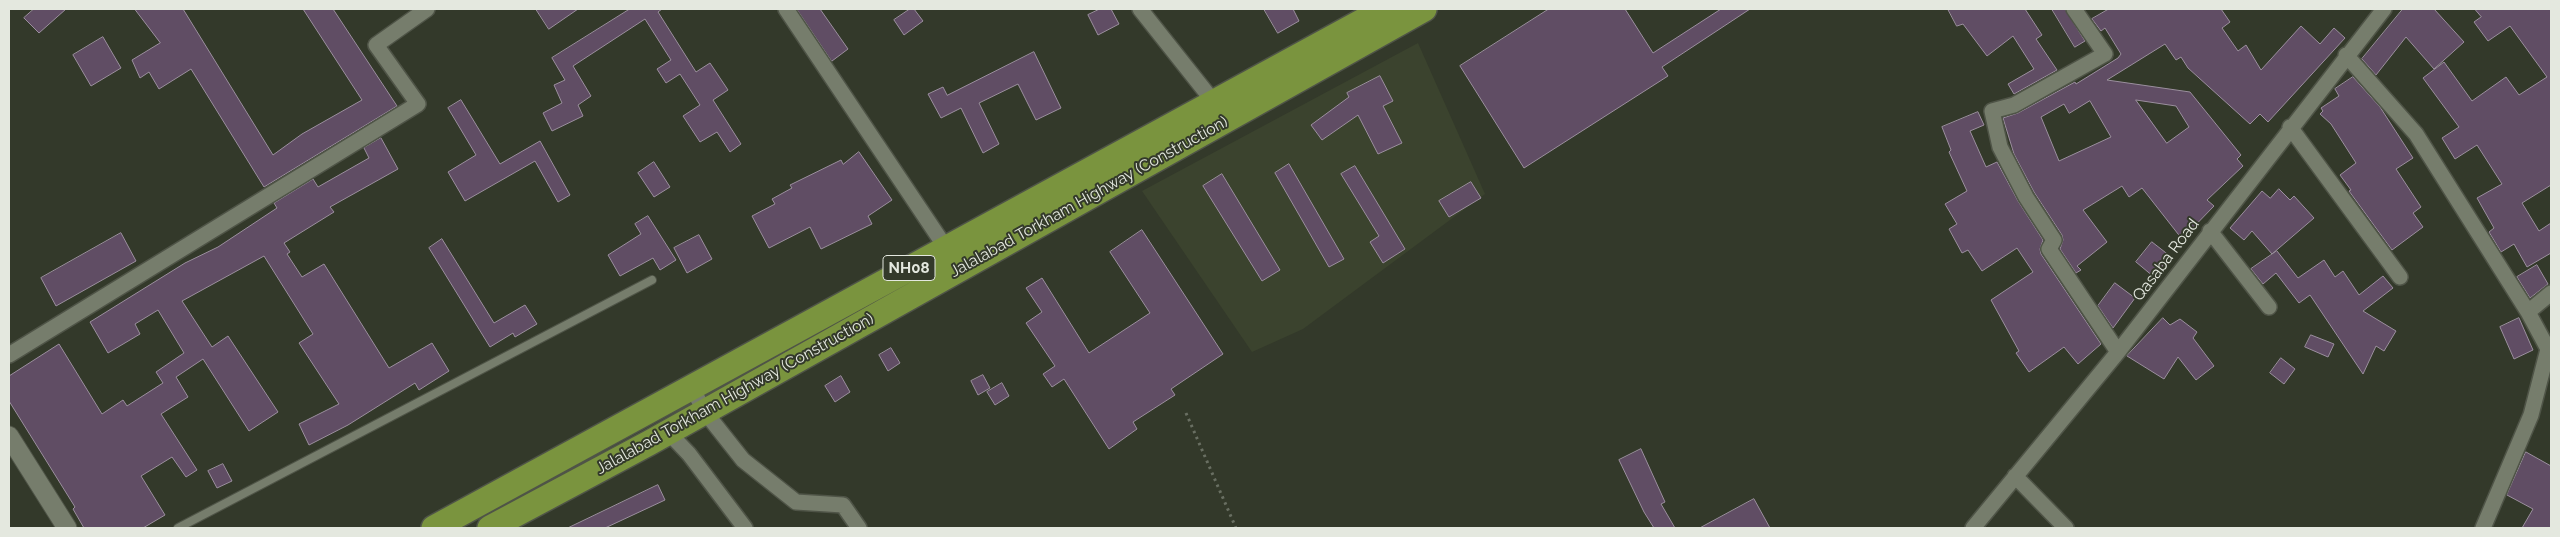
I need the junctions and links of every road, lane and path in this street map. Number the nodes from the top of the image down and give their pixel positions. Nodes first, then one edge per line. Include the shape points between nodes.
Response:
1 (427, 9) edge
2 (786, 9) edge
3 (1140, 9) edge
4 (1385, 9) edge
5 (1424, 9) edge
6 (2074, 9) edge
7 (2384, 9) edge
8 (2346, 55) junction
9 (1212, 101) junction
10 (2290, 127) junction
11 (2210, 231) junction
12 (946, 248) junction
13 (2400, 277) dead end
14 (652, 280) dead end
15 (2551, 293) edge
16 (2269, 307) dead end
17 (2528, 312) junction
18 (820, 318) junction
19 (832, 341) junction
20 (2118, 352) junction
21 (9, 355) edge
22 (692, 388) junction
23 (705, 412) junction
24 (1186, 413) dead end
25 (668, 432) junction
26 (9, 436) edge
27 (2015, 476) junction
28 (67, 528) edge
29 (178, 528) edge
30 (434, 528) edge
31 (490, 528) edge
32 (745, 528) edge
33 (859, 528) edge
34 (1236, 528) edge
35 (1973, 528) edge
36 (2066, 528) edge
37 (2483, 528) edge

1 - 21 street via 376,45 418,104
2 - 12 street
3 - 9 street
4 - 9 highway, NH08
5 - 19 highway, Jalalabad Torkham Highway (Construction) / NH08
6 - 20 street via 2104,54 2014,105 1989,112 2000,147 2026,197 2054,240 2049,249
7 - 8 street, Qasaba Road
8 - 10 street, Qasaba Road
8 - 17 street via 2416,134
9 - 12 highway, NH08
10 - 11 street, Qasaba Road
10 - 13 street
11 - 16 street
11 - 20 street, Qasaba Road
12 - 18 highway, NH08
14 - 29 lane
15 - 17 street
17 - 37 street via 2548,348 2531,415
18 - 19 highway
18 - 22 highway, NH08
19 - 23 highway, Jalalabad Torkham Highway (Construction) / NH08
20 - 27 street, Qasaba Road
22 - 23 street
22 - 30 highway, NH08
23 - 25 highway, Jalalabad Torkham Highway (Construction) / NH08
23 - 33 street via 742,460 796,502 843,505
24 - 34 path
25 - 31 highway, Jalalabad Torkham Highway (Construction) / NH08
25 - 32 street via 689,454
26 - 28 street
27 - 35 street, Qasaba Road
27 - 36 street

